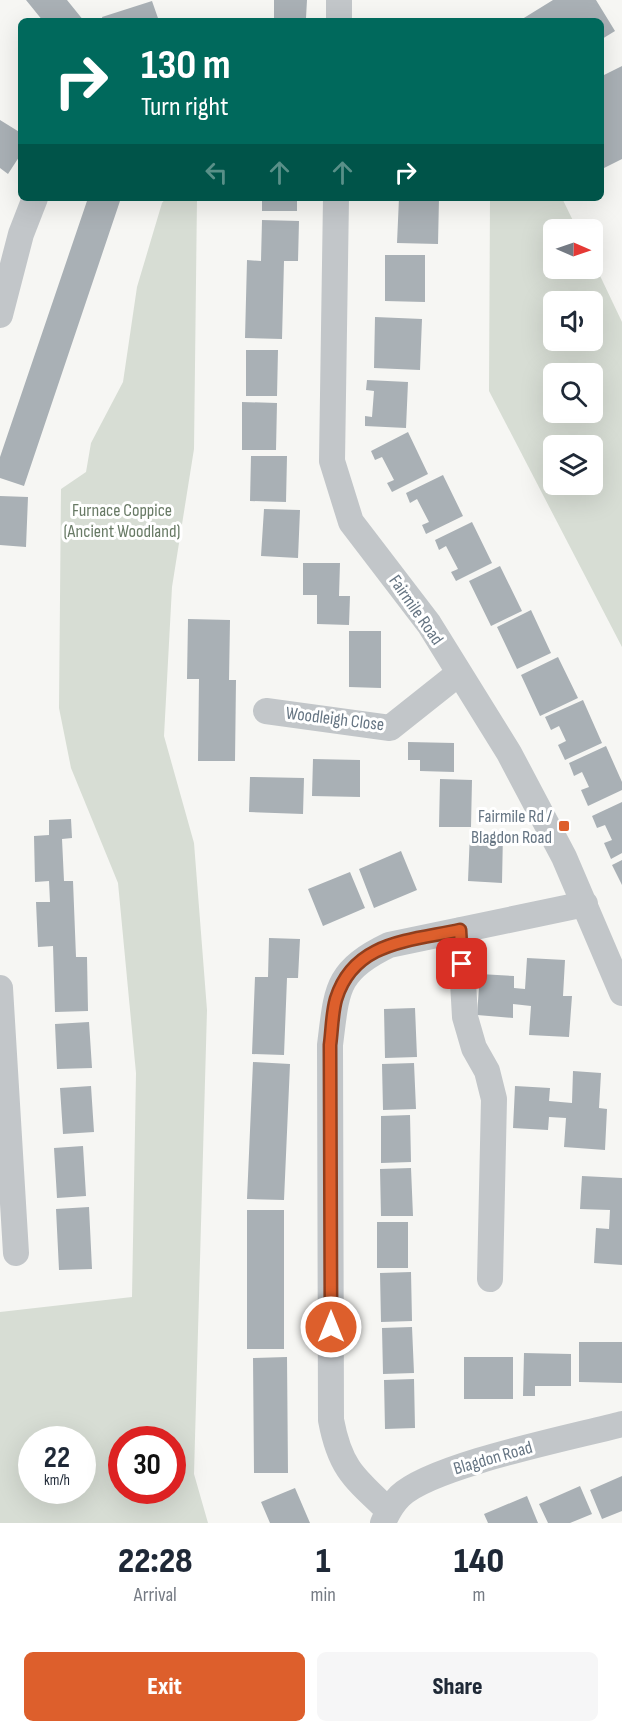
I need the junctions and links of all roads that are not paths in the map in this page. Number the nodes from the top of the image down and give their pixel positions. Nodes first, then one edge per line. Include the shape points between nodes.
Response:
1 (339, 0) edge
2 (339, 18) edge
3 (33, 201) edge
4 (336, 201) edge
5 (11, 229) edge
6 (0, 315) edge
7 (458, 674) junction
8 (266, 711) dead end
9 (585, 904) junction
10 (460, 930) junction
11 (0, 988) edge
12 (622, 993) edge
13 (5, 1155) edge
14 (16, 1253) dead end
15 (490, 1279) dead end
16 (622, 1424) edge
17 (386, 1516) edge

1 - 2 street
3 - 5 street
4 - 7 street, Fairmile Road via 332,461 351,522 429,624
5 - 6 street
7 - 8 street, Woodleigh Close via 390,728
7 - 9 street, Fairmile Road via 509,753
9 - 10 street
9 - 12 street, Fairmile Road
10 - 15 street via 465,1017 494,1099
10 - 17 street via 389,945 361,958 345,976 331,1034 331,1420 337,1450
11 - 13 street
13 - 14 street
16 - 17 street, Blagdon Road via 441,1473 401,1494

